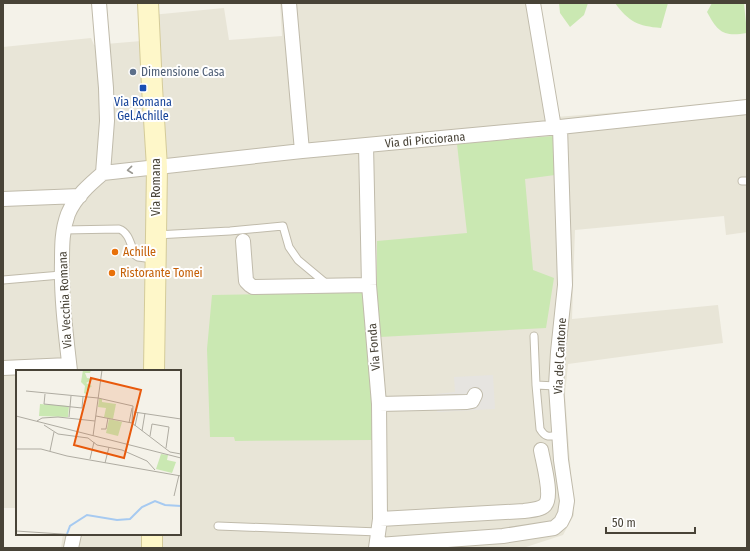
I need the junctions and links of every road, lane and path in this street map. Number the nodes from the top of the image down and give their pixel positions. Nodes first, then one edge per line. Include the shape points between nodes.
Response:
1 (99, 3) edge
2 (148, 3) edge
3 (289, 3) edge
4 (533, 3) edge
5 (747, 107) edge
6 (557, 127) junction
7 (366, 145) junction
8 (302, 151) junction
9 (157, 167) junction
10 (104, 173) junction
11 (80, 196) junction
12 (3, 199) edge
13 (63, 230) junction
14 (156, 235) junction
15 (243, 241) dead end
16 (156, 259) junction
17 (61, 275) junction
18 (3, 280) edge
19 (369, 285) junction
20 (328, 286) junction
21 (534, 336) dead end
22 (3, 368) edge
23 (69, 368) edge
24 (154, 370) edge
25 (536, 385) junction
26 (556, 386) junction
27 (475, 395) dead end
28 (379, 404) junction
29 (560, 435) junction
30 (541, 450) dead end
31 (218, 526) dead end
32 (74, 535) edge
33 (152, 535) edge
34 (378, 536) edge
35 (505, 542) edge
36 (71, 548) edge
37 (152, 548) edge

1 - 10 street via 107,121
2 - 9 main road, Via Romana
3 - 8 street
4 - 6 street, Via del Cantone
5 - 6 street, Via di Picciorana
6 - 7 street, Via di Picciorana
6 - 26 street, Via del Cantone via 565,285
7 - 8 street, Via di Picciorana
7 - 19 street, Via Fonda
8 - 9 street, Via di Picciorana
9 -> 10 street, Via di Picciorana
9 - 14 main road, Via Romana
10 - 11 street, Via Vecchia Romana
11 - 12 street
11 - 13 street, Via Vecchia Romana via 68,213
13 - 16 lane via 123,230 135,255
13 - 17 street, Via Vecchia Romana
14 - 16 main road, Via Romana
14 - 20 lane via 283,226 289,247 298,260
15 - 20 street via 246,281 250,286
16 - 24 main road, Via Romana
17 - 18 lane
17 - 23 street, Via Vecchia Romana
19 - 20 street
19 - 28 street, Via Fonda
21 - 25 lane
22 - 23 street
25 - 26 lane
25 - 29 lane via 540,429 547,436
26 - 29 street, Via del Cantone
27 - 28 street via 472,401 467,402
28 - 34 street, Via Fonda
29 - 35 street, Via del Cantone via 568,501 561,522 554,528
30 - 34 street via 549,496 542,507
31 - 34 lane
32 - 36 street
33 - 37 main road
34 - 35 street, Via del Cantone

